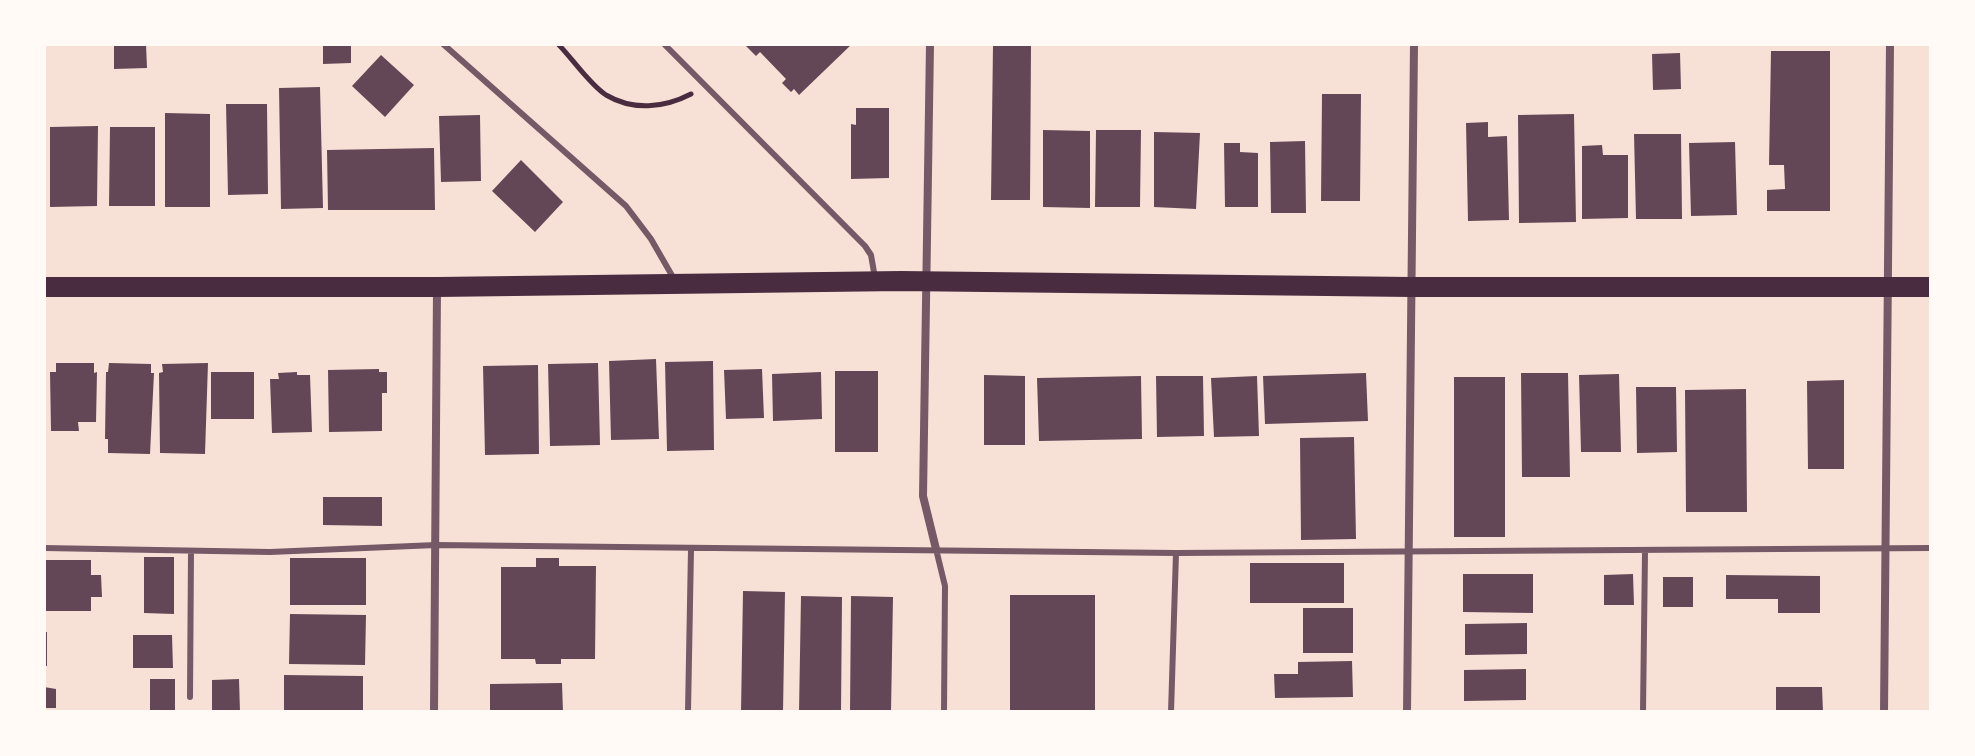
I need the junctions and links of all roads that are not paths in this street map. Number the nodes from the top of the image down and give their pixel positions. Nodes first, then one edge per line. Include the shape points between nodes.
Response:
1 (443, 44) edge
2 (664, 44) edge
3 (930, 44) edge
4 (1414, 44) edge
5 (1890, 44) edge
6 (876, 281) junction
7 (927, 281) junction
8 (677, 284) junction
9 (44, 287) edge
10 (437, 287) junction
11 (1411, 287) junction
12 (1888, 287) junction
13 (1931, 287) edge
14 (436, 545) junction
15 (44, 548) edge
16 (1885, 548) junction
17 (1931, 548) edge
18 (691, 549) junction
19 (936, 549) junction
20 (191, 551) junction
21 (1645, 552) junction
22 (1176, 553) junction
23 (1408, 553) junction
24 (190, 697) dead end
25 (434, 712) edge
26 (688, 712) edge
27 (944, 712) edge
28 (1171, 712) edge
29 (1407, 712) edge
30 (1643, 712) edge
31 (1884, 712) edge

1 - 8 lane via 626,206
2 - 6 lane via 865,246
3 - 7 street
4 - 11 street
5 - 12 street
6 - 7 main road
6 - 8 main road
7 - 11 main road
7 - 19 street via 923,496
8 - 10 main road
9 - 10 main road
10 - 14 street
11 - 12 main road
11 - 23 street
12 - 13 main road
12 - 16 street
14 - 18 lane
14 - 20 lane
14 - 25 street
15 - 20 lane
16 - 17 lane
16 - 21 lane
16 - 31 street
18 - 19 lane
18 - 26 lane
19 - 22 lane
19 - 27 lane via 945,586
20 - 24 lane
21 - 23 lane
21 - 30 lane
22 - 23 lane
22 - 28 lane
23 - 29 street

